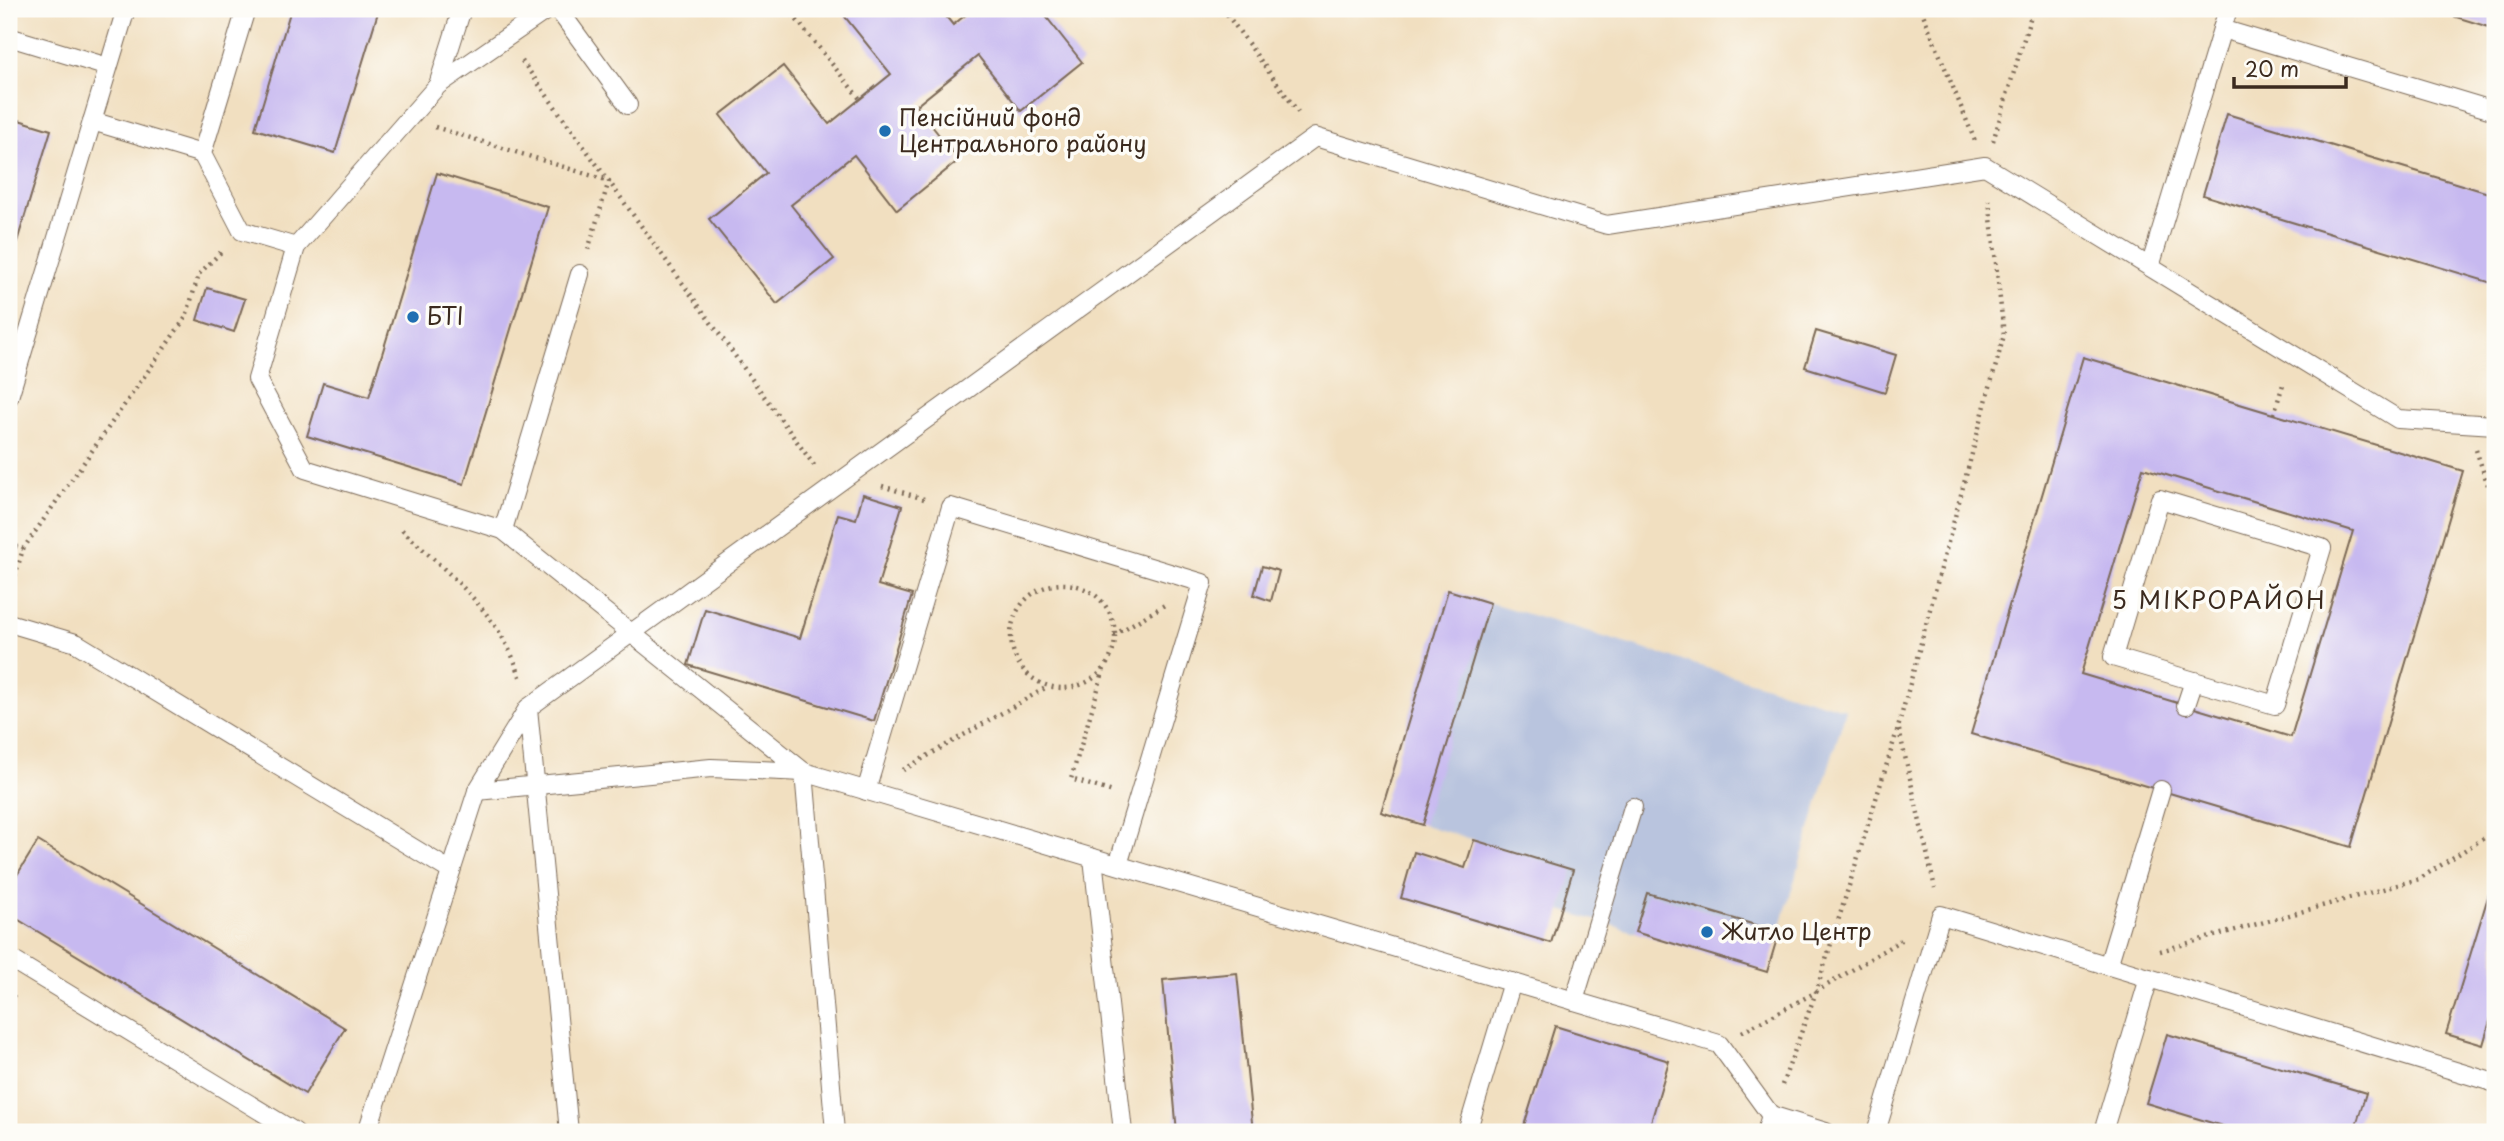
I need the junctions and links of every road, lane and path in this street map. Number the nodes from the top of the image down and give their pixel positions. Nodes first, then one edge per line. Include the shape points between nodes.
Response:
1 (126, 9) edge
2 (246, 9) edge
3 (462, 9) edge
4 (548, 9) edge
5 (558, 9) edge
6 (789, 9) edge
7 (1223, 9) edge
8 (1921, 9) edge
9 (2033, 9) edge
10 (2228, 9) edge
11 (2222, 29) junction
12 (9, 37) edge
13 (506, 38) junction
14 (108, 67) junction
15 (438, 85) junction
16 (860, 99) dead end
17 (628, 105) dead end
18 (2495, 111) edge
19 (408, 119) junction
20 (92, 121) junction
21 (1315, 137) junction
22 (202, 154) junction
23 (1985, 166) junction
24 (609, 181) junction
25 (296, 247) junction
26 (2150, 267) junction
27 (580, 274) joint
28 (199, 275) dead end
29 (9, 397) edge
30 (2467, 424) junction
31 (2495, 425) edge
32 (848, 476) junction
33 (831, 488) junction
34 (2495, 506) edge
35 (951, 507) junction
36 (391, 520) dead end
37 (503, 530) junction
38 (9, 544) edge
39 (23, 549) junction
40 (1203, 583) junction
41 (9, 596) edge
42 (9, 623) edge
43 (631, 633) junction
44 (1114, 635) junction
45 (1105, 666) junction
46 (2194, 681) junction
47 (1048, 686) junction
48 (2186, 705) dead end
49 (528, 708) junction
50 (1898, 728) junction
51 (804, 772) junction
52 (536, 785) junction
53 (2161, 790) dead end
54 (477, 791) junction
55 (866, 791) junction
56 (1137, 799) junction
57 (1633, 807) dead end
58 (2495, 831) edge
59 (1093, 858) junction
60 (1118, 865) junction
61 (452, 871) junction
62 (1941, 915) junction
63 (9, 958) edge
64 (2108, 966) junction
65 (2149, 978) junction
66 (1512, 982) junction
67 (1816, 992) junction
68 (1574, 1001) junction
69 (1719, 1044) junction
70 (2495, 1083) edge
71 (1768, 1124) edge
72 (295, 1132) edge
73 (367, 1132) edge
74 (569, 1132) edge
75 (835, 1132) edge
76 (1123, 1132) edge
77 (1467, 1132) edge
78 (1783, 1132) edge
79 (1826, 1132) edge
80 (1876, 1132) edge
81 (2103, 1132) edge

1 - 14 lane
2 - 22 lane
3 - 15 lane
4 - 13 lane
5 - 17 lane
6 - 16 path
7 - 21 path
8 - 23 path
9 - 23 path
10 - 11 lane
11 - 18 lane
11 - 26 lane
12 - 14 lane
13 - 15 lane
13 - 24 path
14 - 20 lane
15 - 19 lane
19 - 24 path
19 - 25 lane
20 - 22 lane
20 - 29 lane
21 - 23 lane via 1607,225
21 - 32 lane
22 - 25 lane via 242,231
23 - 26 lane
23 - 50 path via 2004,335
24 - 27 path
24 - 33 path
25 - 37 lane via 257,379 305,469
26 - 30 lane via 2398,419
27 - 37 lane
28 - 39 path via 186,317
30 - 31 lane
30 - 34 path
32 - 33 lane
32 - 35 path
33 - 43 lane
35 - 40 lane
35 - 55 lane
36 - 49 path via 479,603 513,653
37 - 43 lane
38 - 39 path
39 - 41 path
40 - 44 path
40 - 56 lane
42 - 61 lane via 76,643
43 - 49 lane
43 - 51 lane
44 - 45 path
44 - 47 path via 1112,619 1092,593 1061,584 1031,595 1013,621 1013,653 1032,679
45 - 47 path via 1080,685
45 - 56 path via 1071,779
46 - 46 lane via 2113,657 2160,499 2322,548 2275,705
46 - 48 lane
47 - 55 path
49 - 52 lane
49 - 54 lane
50 - 62 path
50 - 67 path
51 - 52 lane via 710,768
51 - 55 lane
51 - 75 lane
52 - 54 lane
52 - 74 lane
53 - 64 lane
54 - 61 lane
55 - 59 lane
56 - 60 lane
57 - 68 lane
58 - 64 path via 2419,879
59 - 60 lane
59 - 76 lane
60 - 66 lane
61 - 73 lane
62 - 64 lane
62 - 67 path
62 - 80 lane
63 - 72 lane
64 - 65 lane
65 - 70 lane
65 - 81 lane
66 - 68 lane
66 - 77 lane
67 - 69 path
67 - 71 path
68 - 69 lane
69 - 71 lane
71 - 78 lane
71 - 79 lane

